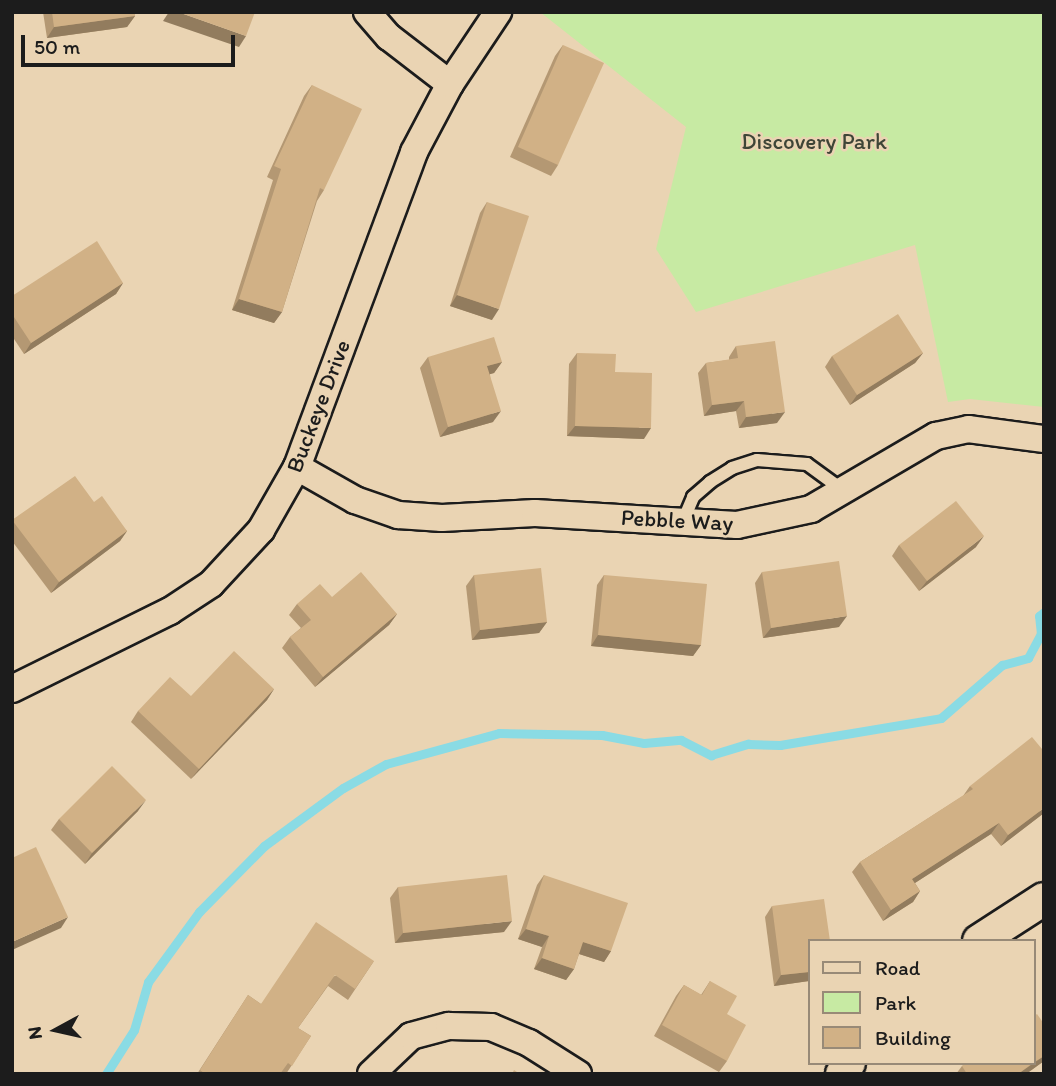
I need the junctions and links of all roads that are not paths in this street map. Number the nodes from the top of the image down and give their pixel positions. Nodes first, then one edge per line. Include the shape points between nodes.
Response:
1 (367, 12) edge
2 (498, 12) edge
3 (450, 84) junction
4 (1044, 439) edge
5 (297, 467) junction
6 (844, 491) junction
7 (683, 522) junction
8 (12, 689) edge
9 (1044, 899) edge
10 (982, 939) edge
11 (371, 1074) edge
12 (578, 1074) edge

1 - 3 street via 388,37
2 - 3 street, Buckeye Drive
3 - 5 street, Buckeye Drive via 414,152
4 - 6 street, Pebble Way via 968,429 936,436
5 - 7 street, Pebble Way via 355,500 398,515 442,518 535,513
5 - 8 street, Buckeye Drive via 261,530 211,584 170,611
6 - 7 street, Pebble Way via 811,509 777,519 737,525
6 - 7 lane via 807,464 757,460 710,482 693,497
9 - 10 street
11 - 12 street via 411,1036 449,1026 491,1027 529,1043

